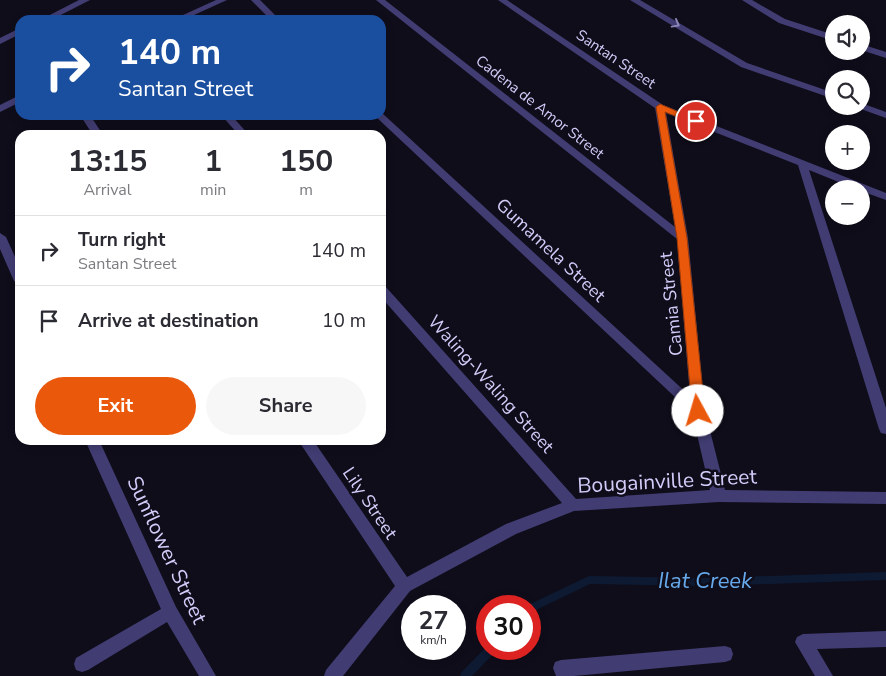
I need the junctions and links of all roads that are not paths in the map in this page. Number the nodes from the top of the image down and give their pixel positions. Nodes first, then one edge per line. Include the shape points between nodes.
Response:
1 (86, 0) edge
2 (223, 0) edge
3 (255, 0) edge
4 (380, 0) edge
5 (502, 0) edge
6 (634, 0) edge
7 (746, 0) edge
8 (54, 15) edge
9 (188, 15) edge
10 (271, 15) edge
11 (15, 34) edge
12 (825, 35) edge
13 (0, 41) edge
14 (870, 50) edge
15 (886, 55) edge
16 (825, 93) edge
17 (15, 101) edge
18 (660, 107) junction
19 (0, 109) edge
20 (870, 109) edge
21 (886, 115) edge
22 (230, 120) edge
23 (384, 120) edge
24 (240, 130) edge
25 (802, 163) junction
26 (886, 197) edge
27 (0, 237) edge
28 (682, 238) junction
29 (15, 270) edge
30 (386, 295) edge
31 (698, 411) junction
32 (886, 429) edge
33 (94, 445) edge
34 (308, 445) edge
35 (719, 496) junction
36 (886, 498) edge
37 (573, 505) junction
38 (404, 586) junction
39 (170, 612) junction
40 (886, 639) edge
41 (725, 654) dead end
42 (82, 664) dead end
43 (208, 676) edge
44 (332, 676) edge
45 (566, 676) edge
46 (825, 676) edge

1 - 8 street
2 - 9 street
3 - 10 street
4 - 28 street, Cadena de Amor Street
5 - 18 street, Santan Street
6 -> 16 street via 744,65
7 - 12 street via 782,21
11 - 13 street
14 - 15 street
17 - 19 street
18 - 25 street, Santan Street
18 - 28 street, Camia Street
20 - 21 street
22 - 24 street
23 - 31 street, Gumamela Street
25 - 26 street, Santan Street
25 - 32 street
27 - 29 street
28 - 31 street, Camia Street
30 - 37 street, Waling-Waling Street
31 - 35 street, Camia Street
33 - 39 street, Sunflower Street
34 - 38 street, Lily Street
35 - 36 street, Bougainville Street
35 - 37 street, Bougainville Street
37 - 38 street, Bougainville Street via 510,529
38 - 44 street, Bougainville Street
39 - 42 street
39 - 43 street, Sunflower Street
40 - 46 street via 803,642
41 - 45 street via 561,668

